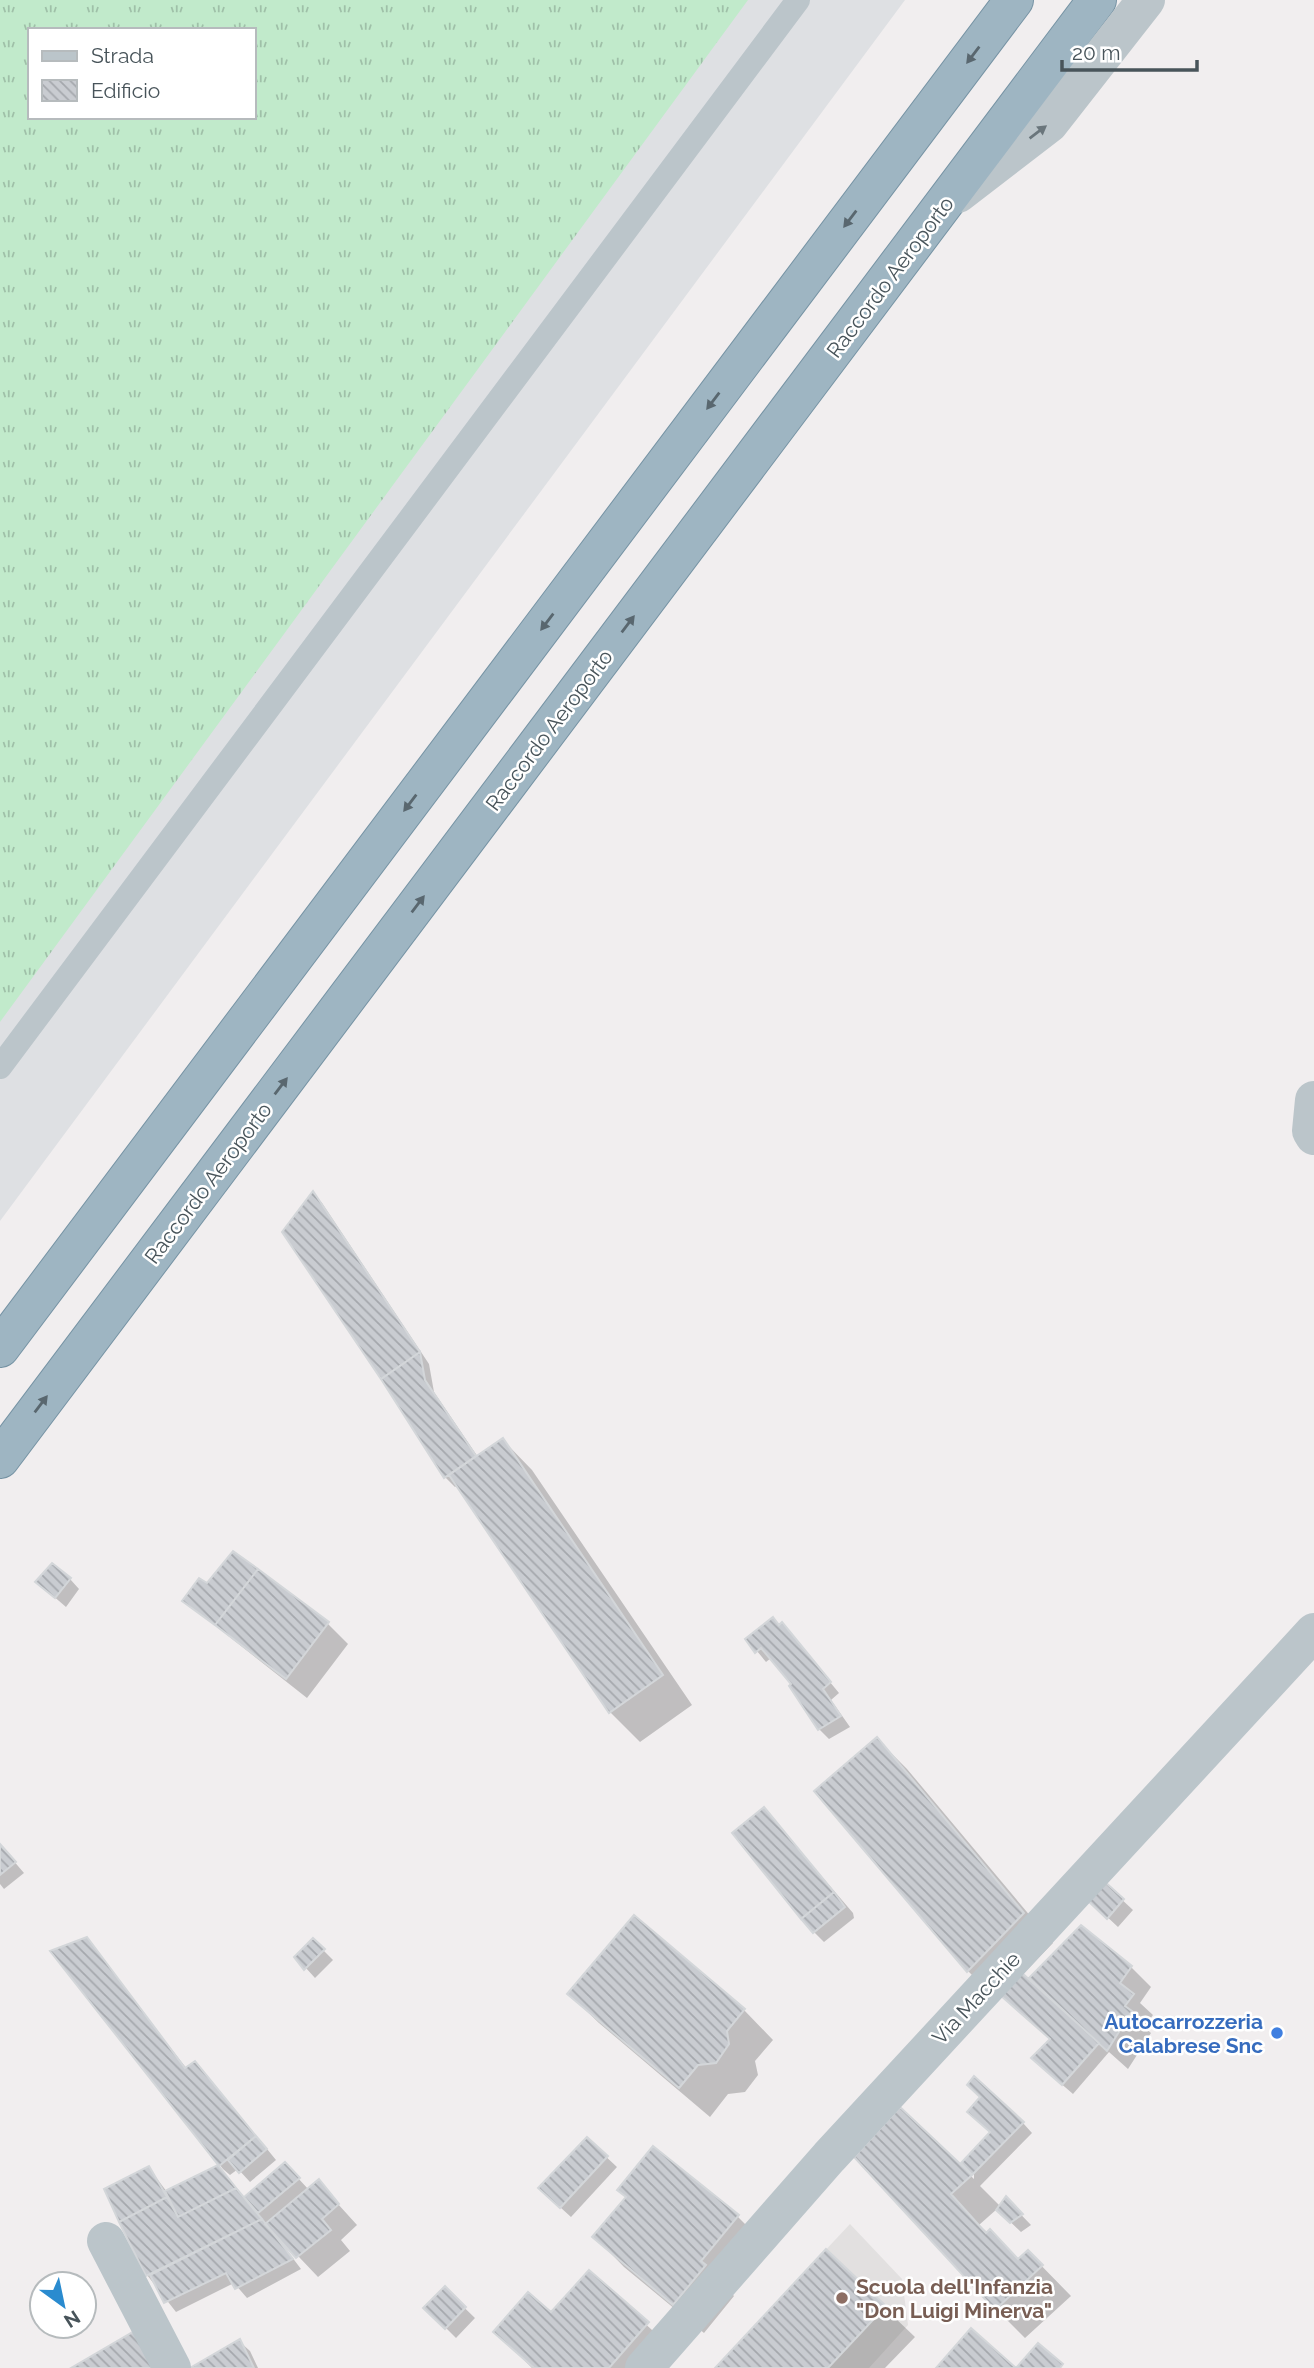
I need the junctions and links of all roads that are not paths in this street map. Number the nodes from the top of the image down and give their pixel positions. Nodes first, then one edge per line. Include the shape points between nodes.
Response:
1 (798, 0) edge
2 (1014, 0) edge
3 (1097, 0) edge
4 (1146, 0) edge
5 (945, 203) junction
6 (0, 1067) edge
7 (1314, 1100) edge
8 (1314, 1136) edge
9 (0, 1348) edge
10 (0, 1459) edge
11 (1314, 1632) edge
12 (106, 2241) dead end
13 (172, 2368) edge
14 (644, 2368) edge

1 - 6 lane
2 -> 9 highway
3 - 5 highway, Raccordo Aeroporto
5 -> 4 street via 1049,124
10 -> 5 highway, Raccordo Aeroporto
7 - 8 street
11 - 14 street, Via Macchie via 829,2157
12 - 13 street

